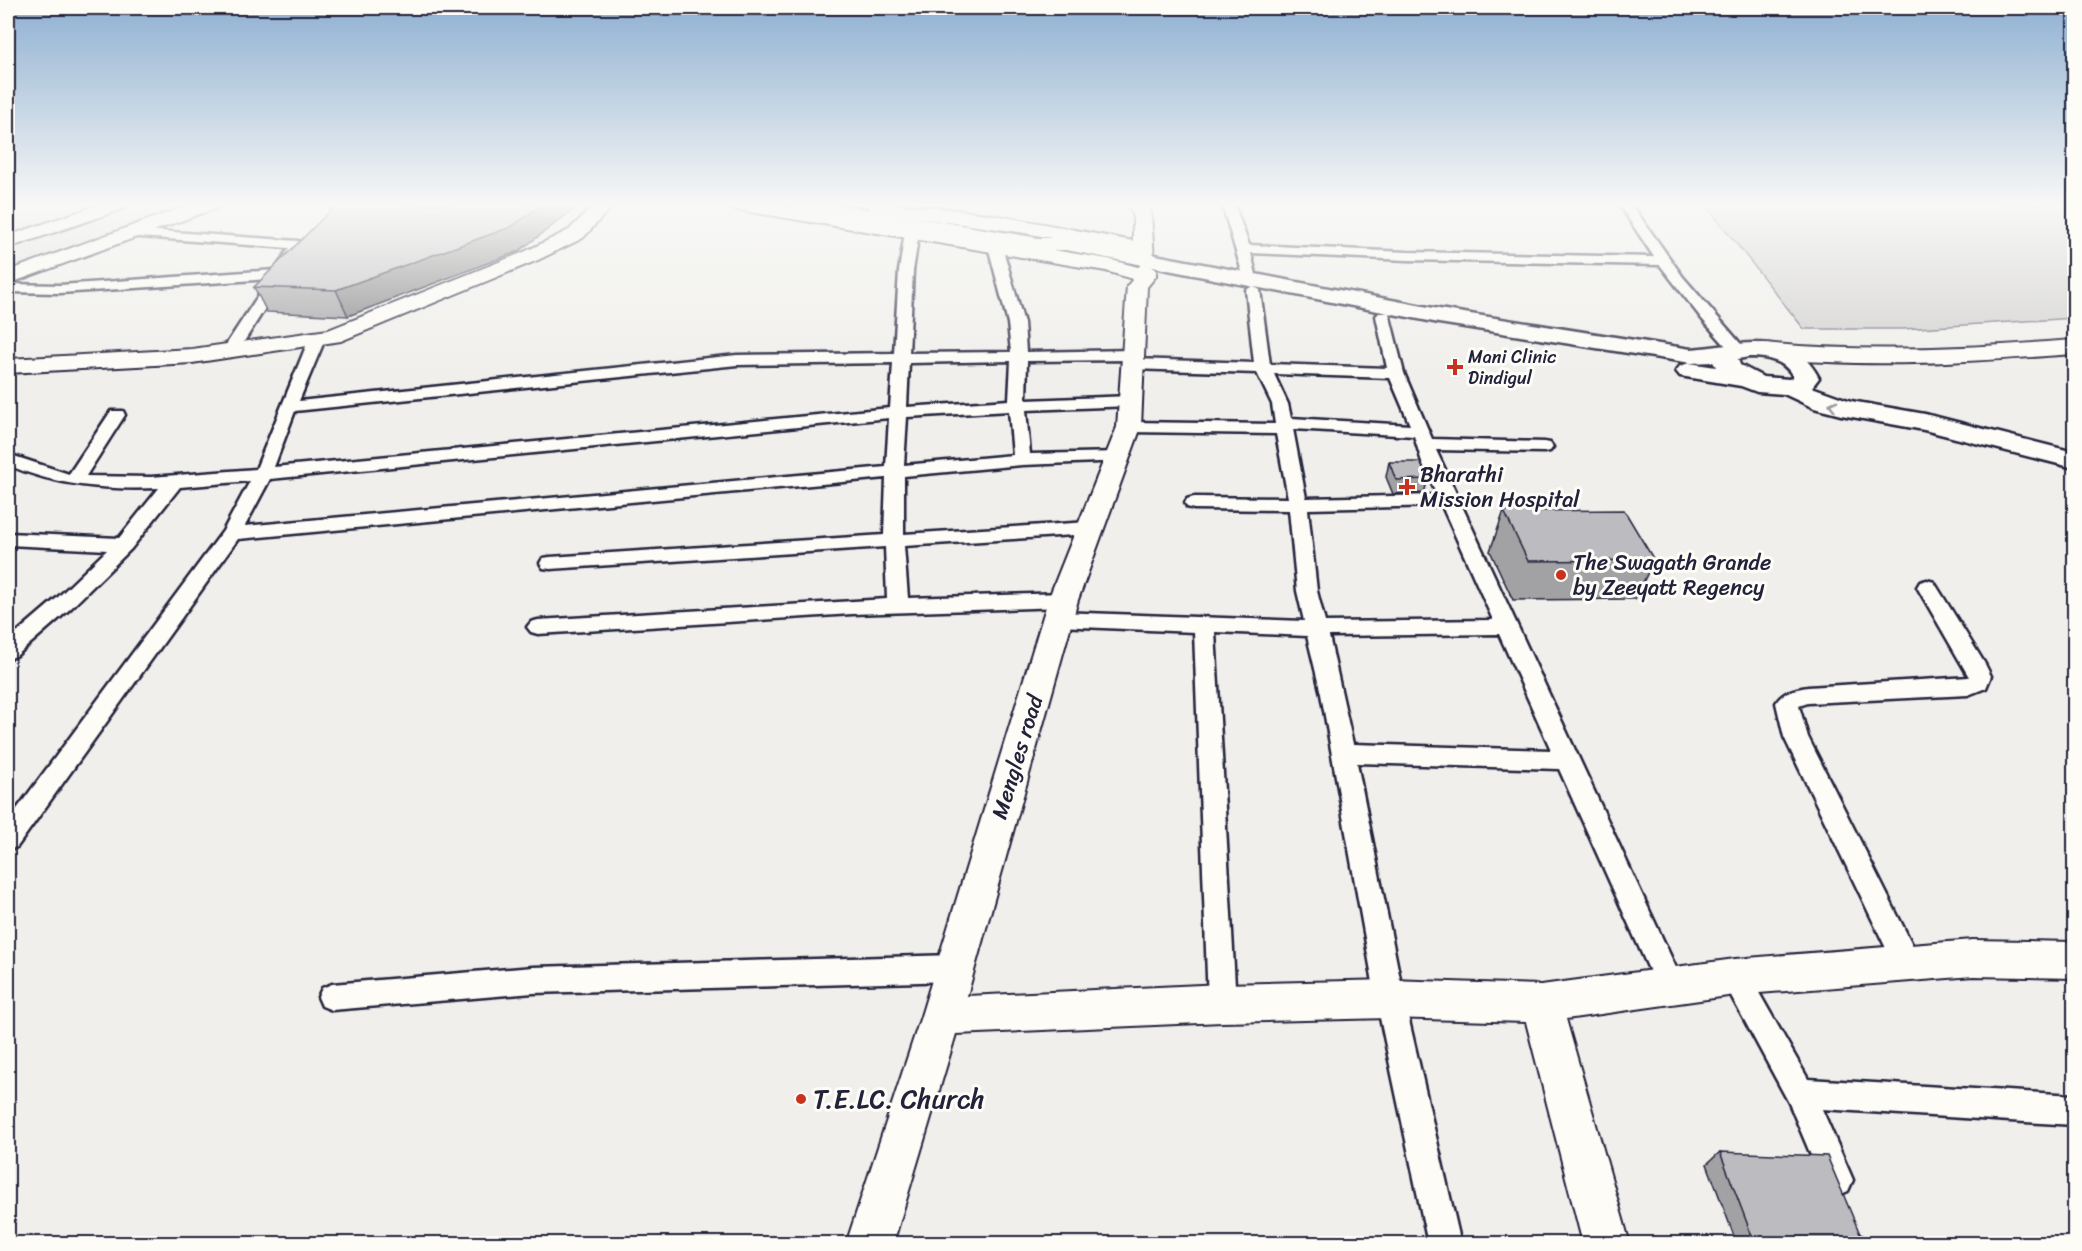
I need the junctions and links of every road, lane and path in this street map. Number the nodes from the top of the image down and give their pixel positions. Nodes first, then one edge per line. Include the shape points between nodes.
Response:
1 (51, 262) edge
2 (287, 262) edge
3 (515, 262) edge
4 (907, 262) edge
5 (1006, 262) edge
6 (1095, 262) edge
7 (1133, 262) edge
8 (1138, 262) edge
9 (1247, 262) edge
10 (1663, 262) edge
11 (1145, 264) junction
12 (279, 274) junction
13 (8, 278) edge
14 (1252, 284) junction
15 (8, 288) edge
16 (1384, 316) junction
17 (317, 339) junction
18 (2074, 347) edge
19 (230, 351) junction
20 (1743, 351) junction
21 (1019, 356) junction
22 (902, 357) junction
23 (1912, 357) junction
24 (1132, 360) junction
25 (8, 366) edge
26 (1263, 368) junction
27 (1396, 373) junction
28 (1741, 378) junction
29 (1800, 378) junction
30 (1017, 405) junction
31 (288, 407) junction
32 (899, 413) junction
33 (117, 415) dead end
34 (1284, 426) junction
35 (1126, 428) junction
36 (1423, 437) junction
37 (1544, 447) dead end
38 (2074, 447) edge
39 (8, 459) edge
40 (1022, 460) junction
41 (2074, 460) edge
42 (895, 472) junction
43 (263, 474) junction
44 (74, 480) junction
45 (174, 482) junction
46 (1449, 500) junction
47 (1194, 503) dead end
48 (1298, 504) junction
49 (1089, 528) junction
50 (232, 533) junction
51 (8, 539) edge
52 (894, 541) junction
53 (124, 545) junction
54 (550, 563) dead end
55 (1927, 587) dead end
56 (898, 605) junction
57 (1061, 610) junction
58 (1204, 623) junction
59 (538, 627) dead end
60 (1506, 627) junction
61 (1316, 629) junction
62 (8, 651) edge
63 (1342, 753) junction
64 (1567, 759) junction
65 (8, 840) edge
66 (2074, 960) edge
67 (1908, 964) junction
68 (954, 968) junction
69 (1735, 977) junction
70 (1670, 985) junction
71 (332, 997) dead end
72 (1390, 999) junction
73 (1222, 1003) junction
74 (1542, 1004) junction
75 (941, 1016) junction
76 (1800, 1093) junction
77 (2074, 1110) edge
78 (1846, 1200) edge
79 (869, 1244) edge
80 (1445, 1244) edge
81 (1607, 1244) edge

1 - 13 main road
2 - 12 street
3 - 17 main road
4 - 22 street
5 - 21 street
6 - 11 main road
7 - 11 highway
8 - 11 main road
9 - 14 street
10 - 20 street via 1720,331
11 - 14 highway
11 - 24 main road, Mengles road via 1137,286
12 - 15 street via 60,289
12 - 19 street
14 - 16 highway
14 - 20 highway via 1624,347 1691,356
14 - 26 street
16 - 27 street
16 - 28 highway via 1618,361
17 - 19 main road
17 - 31 street
18 - 23 main road
19 - 25 main road
20 - 23 main road
20 - 28 highway via 1725,361
20 - 29 highway via 1778,354 1795,362
21 - 22 street
21 - 24 street
21 - 30 street
22 - 31 street via 737,360
22 - 32 street
23 - 29 main road
24 - 26 street
24 - 35 main road, Mengles road
26 - 27 street
26 - 34 street via 1280,404
27 - 36 street
28 - 29 highway via 1756,384
29 - 38 highway
41 -> 29 highway via 1925,422 1823,402
30 - 32 street
30 - 35 street
30 - 40 street
31 - 43 street
32 - 42 street
32 - 43 street
33 - 44 street
34 - 35 street
34 - 36 street
34 - 48 street
35 - 40 street
35 - 49 main road, Mengles road
36 - 37 street
36 - 46 street
39 - 44 street via 36,472
40 - 42 street
42 - 50 street
42 - 52 street
43 - 45 street
43 - 50 street
44 - 45 street via 113,484
45 - 53 street
46 - 48 street
46 - 60 street
47 - 48 street
48 - 61 street via 1307,591
49 - 52 street
49 - 57 main road, Mengles road
50 - 65 street
51 - 53 street
52 - 54 street
52 - 56 street
53 - 62 street
55 - 67 street via 1974,664 1980,676 1978,682 1968,687 1808,695 1787,703 1796,737
56 - 57 street
56 - 59 street
57 - 58 street
57 - 68 main road, Mengles road
58 - 61 street
58 - 73 street
60 - 61 street
60 - 64 street
61 - 63 street
63 - 64 street
63 - 72 street
64 - 70 street
66 - 67 main road via 1974,958
67 - 69 main road
68 - 71 street via 533,980
68 - 75 main road, Mengles road
69 - 70 main road
69 - 76 street
70 - 74 main road
72 - 73 main road
72 - 74 main road
72 - 80 street
73 - 75 main road
74 - 81 main road
75 - 79 main road, Mengles road
76 - 77 street
76 - 78 street

